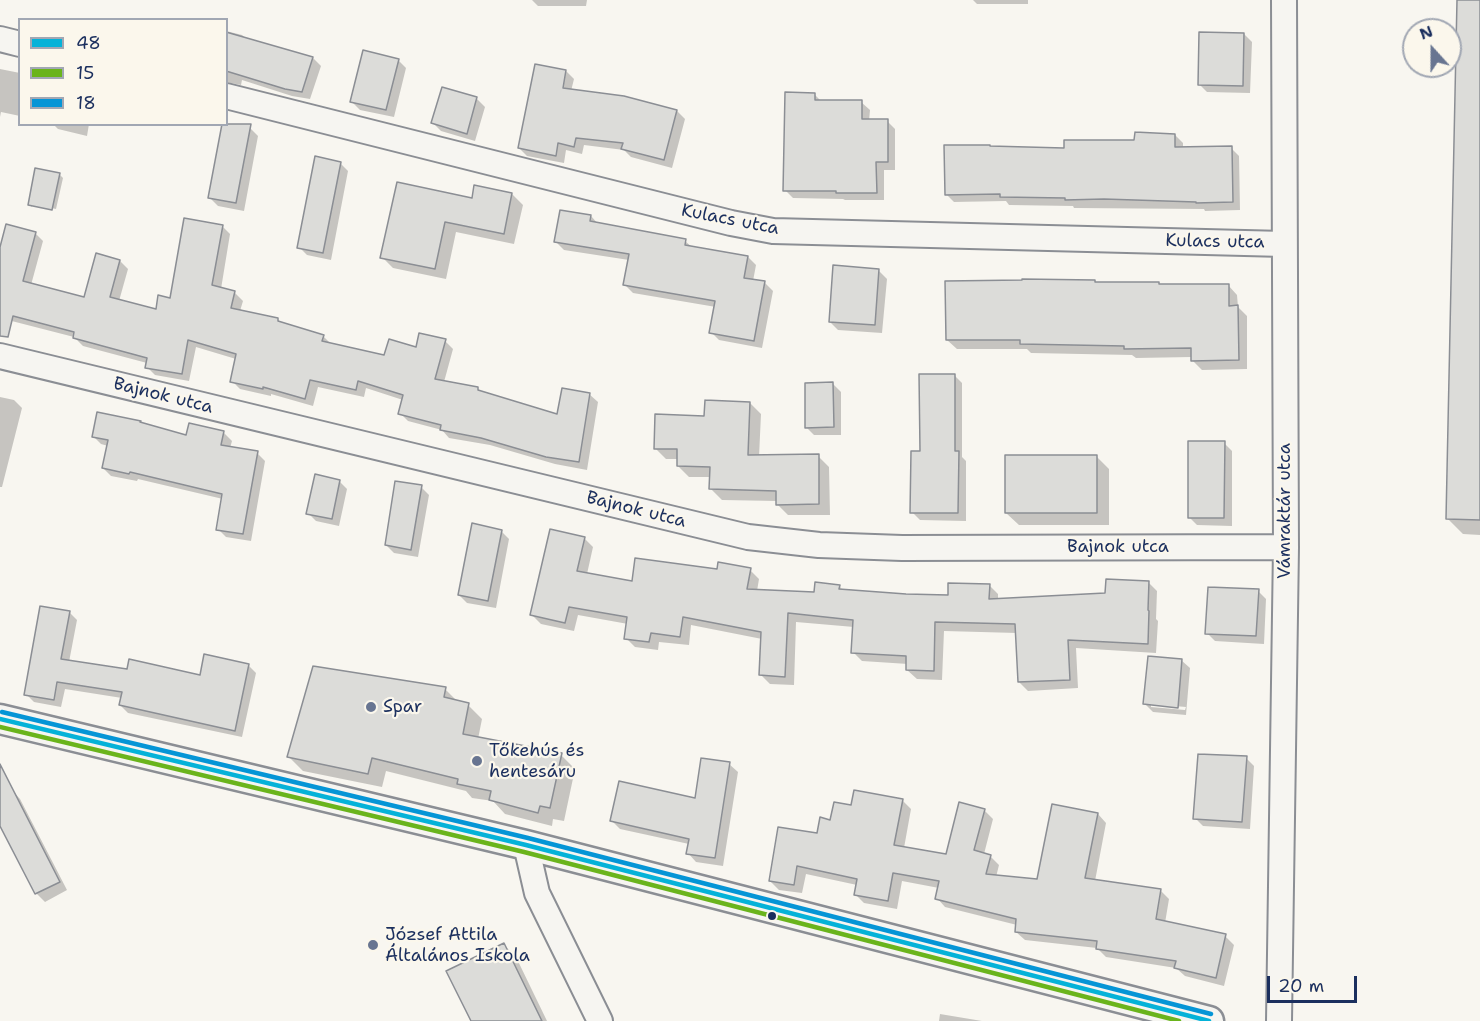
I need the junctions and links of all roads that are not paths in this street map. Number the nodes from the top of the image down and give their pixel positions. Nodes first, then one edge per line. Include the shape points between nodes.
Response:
1 (1284, 0) edge
2 (0, 39) edge
3 (18, 44) edge
4 (228, 97) edge
5 (1284, 244) junction
6 (0, 356) edge
7 (1286, 548) junction
8 (0, 719) edge
9 (526, 845) junction
10 (1164, 1015) edge
11 (600, 1021) edge
12 (1209, 1021) edge
13 (1279, 1021) edge

1 - 5 street, Vámraktár utca
2 - 3 street
4 - 5 street, Kulacs utca via 731,224 773,231
5 - 7 street, Vámraktár utca
6 - 7 street, Bajnok utca via 748,537 902,548
7 - 13 street, Vámraktár utca
8 - 9 street
9 - 10 street
9 - 11 street via 537,893
10 - 12 street

